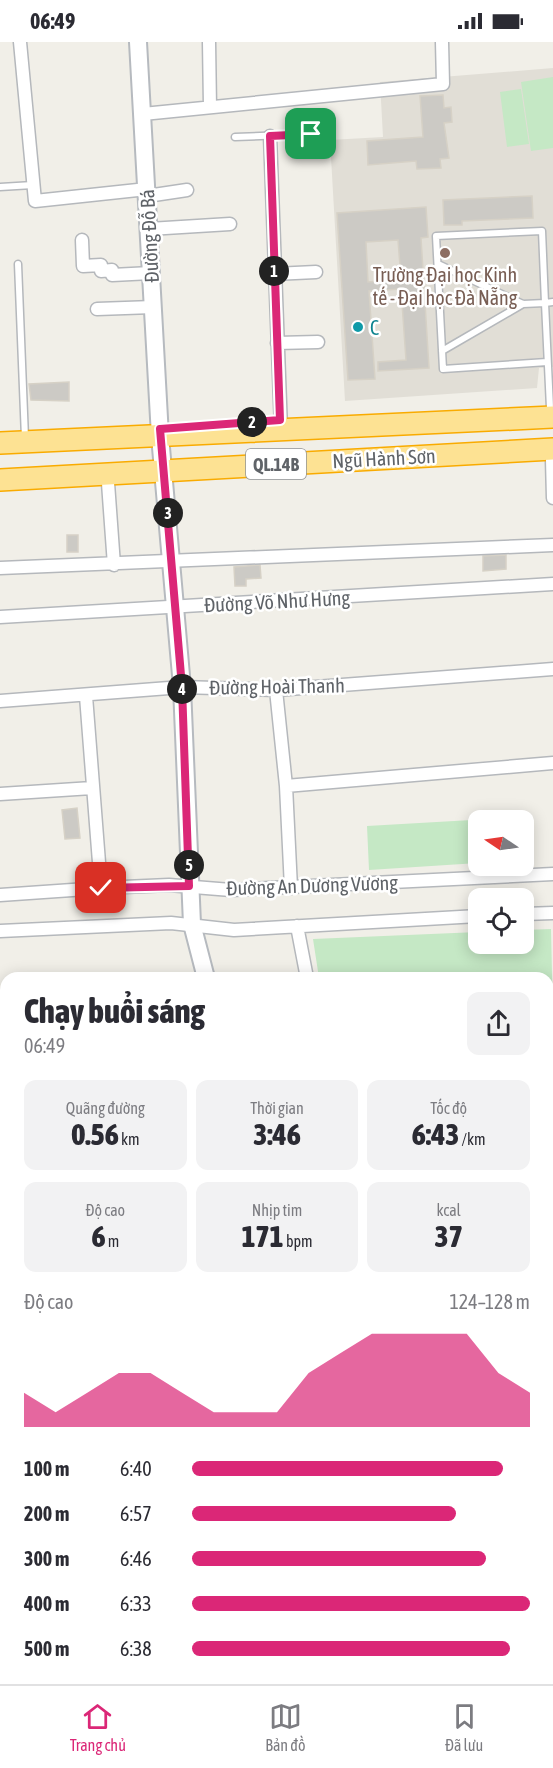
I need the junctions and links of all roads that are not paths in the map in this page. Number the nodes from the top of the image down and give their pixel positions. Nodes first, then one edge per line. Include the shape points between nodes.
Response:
1 (20, 42) edge
2 (138, 42) edge
3 (209, 42) edge
4 (442, 42) edge
5 (210, 107) junction
6 (143, 114) junction
7 (311, 134) dead end
8 (270, 136) junction
9 (235, 137) dead end
10 (33, 185) junction
11 (0, 187) edge
12 (187, 190) dead end
13 (147, 192) junction
14 (230, 224) dead end
15 (149, 229) junction
16 (82, 240) dead end
17 (18, 264) dead end
18 (438, 264) junction
19 (316, 272) dead end
20 (151, 273) junction
21 (274, 274) junction
22 (553, 302) edge
23 (545, 303) junction
24 (523, 304) junction
25 (153, 307) junction
26 (97, 309) dead end
27 (318, 342) dead end
28 (277, 343) junction
29 (442, 351) junction
30 (547, 362) junction
31 (552, 412) edge
32 (280, 424) junction
33 (160, 433) junction
34 (0, 435) edge
35 (25, 438) junction
36 (0, 443) edge
37 (552, 454) edge
38 (164, 475) junction
39 (0, 480) edge
40 (108, 483) junction
41 (0, 489) edge
42 (553, 498) edge
43 (553, 545) edge
44 (172, 562) junction
45 (114, 565) junction
46 (0, 568) edge
47 (553, 584) edge
48 (177, 607) junction
49 (0, 617) edge
50 (553, 669) edge
51 (182, 687) junction
52 (276, 690) junction
53 (86, 696) junction
54 (0, 701) edge
55 (553, 763) edge
56 (286, 786) junction
57 (92, 788) junction
58 (0, 795) edge
59 (553, 874) edge
60 (189, 886) junction
61 (101, 888) junction
62 (291, 888) junction
63 (0, 895) edge
64 (534, 914) edge
65 (553, 914) edge
66 (468, 917) edge
67 (192, 924) junction
68 (297, 926) junction
69 (0, 931) edge
70 (204, 972) edge
71 (306, 972) edge

1 - 10 street
2 - 6 street, Đường Đỗ Bá
3 - 5 street
4 - 5 street via 443,84
5 - 6 street
6 - 13 street, Đường Đỗ Bá
7 - 8 lane
8 - 9 lane
8 - 21 street
10 - 11 lane
10 - 13 street via 35,201
12 - 13 street
13 - 15 street, Đường Đỗ Bá
14 - 15 street
15 - 20 street, Đường Đỗ Bá
16 - 20 street via 83,266 101,265 101,271 112,270 112,275
17 - 35 lane
18 - 23 lane via 436,236 541,230
18 - 24 lane
18 - 29 lane
19 - 21 street
20 - 25 street, Đường Đỗ Bá
21 - 28 street
22 - 23 lane
23 - 24 lane
23 - 30 lane
24 - 29 lane
25 - 26 street
25 - 33 street, Đường Đỗ Bá
27 - 28 street
28 - 32 street
29 - 30 lane via 443,369
30 - 31 lane
31 - 32 highway, Ngũ Hành Sơn / QL.14B
32 - 33 street, Ngũ Hành Sơn
32 - 33 highway, Ngũ Hành Sơn / QL.14B via 189,434
33 - 35 highway, Ngũ Hành Sơn
33 - 38 street, Đường Đỗ Bá
34 - 35 street
35 - 36 highway, Ngũ Hành Sơn
37 - 38 highway, Ngũ Hành Sơn / QL.14B
37 - 42 street
38 - 39 highway, Ngũ Hành Sơn / QL.14B
38 - 40 street, Ngũ Hành Sơn
38 - 44 street, Đường Đỗ Bá
40 - 41 street, Ngũ Hành Sơn
40 - 45 street
43 - 44 street
44 - 45 street
44 - 48 street, Đường Đỗ Bá
45 - 46 street
47 - 48 street, Đường Võ Như Hưng
48 - 49 street, Đường Võ Như Hưng
48 - 51 street, Đường Đỗ Bá
50 - 52 street, Đường Hoài Thanh
51 - 52 street, Đường Hoài Thanh
51 - 53 street, Đường Hoài Thanh
51 - 60 street, Đường Đỗ Bá
52 - 56 street
53 - 54 street, Đường Hoài Thanh
53 - 57 street
55 - 56 street
56 - 62 street
57 - 58 street
57 - 61 street
59 - 62 street, Đường An Dương Vương
60 - 61 street, Đường An Dương Vương
60 - 62 street, Đường An Dương Vương via 231,890
60 - 67 street, Đường Đỗ Bá
61 - 63 street, Đường An Dương Vương
64 - 65 street
66 - 68 street, Đường An Dương Vương
67 - 68 street, Đường An Dương Vương via 234,930
67 - 69 street, Đường An Dương Vương
67 - 70 street, Đường Đỗ Bá
68 - 71 street

